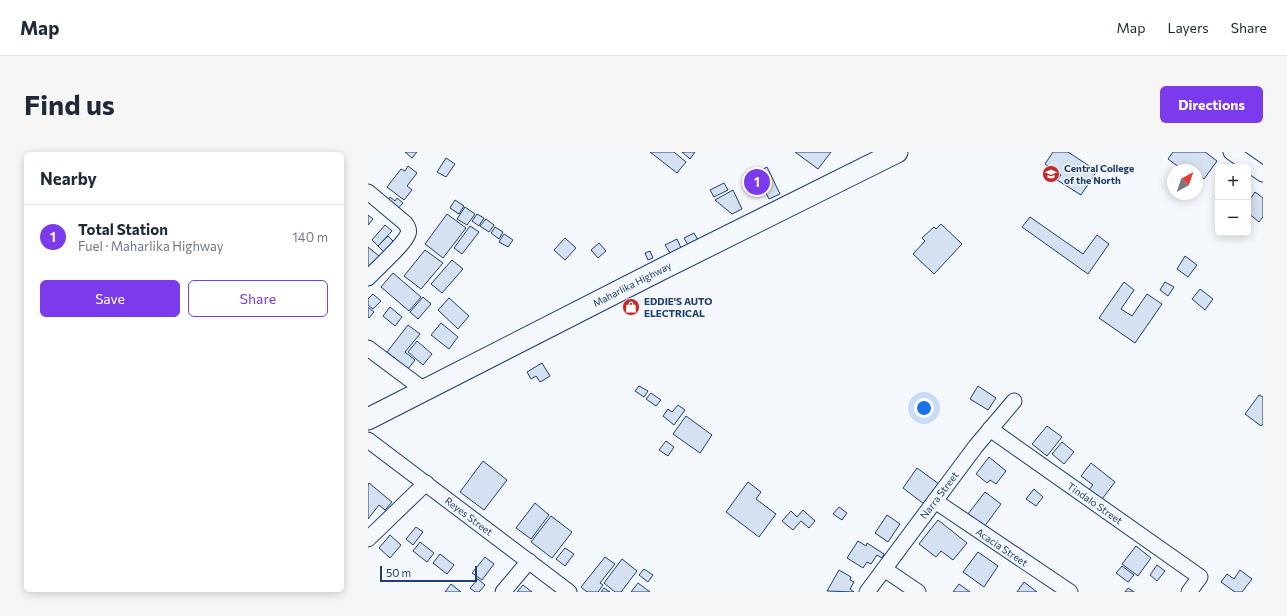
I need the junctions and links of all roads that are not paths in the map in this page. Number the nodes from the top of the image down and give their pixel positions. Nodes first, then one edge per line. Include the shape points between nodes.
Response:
1 (897, 152) edge
2 (1232, 152) edge
3 (1263, 174) edge
4 (368, 192) edge
5 (368, 278) edge
6 (368, 348) edge
7 (424, 390) junction
8 (1014, 401) dead end
9 (368, 419) edge
10 (990, 429) junction
11 (368, 440) edge
12 (426, 483) junction
13 (935, 501) junction
14 (368, 539) edge
15 (529, 562) junction
16 (884, 569) junction
17 (503, 592) edge
18 (569, 592) edge
19 (867, 592) edge
20 (918, 592) edge
21 (1070, 592) edge
22 (1189, 592) edge

1 - 7 highway, Maharlika Highway
2 - 3 street
4 - 5 street via 405,223 409,230 400,245
6 - 7 street
7 - 9 highway, Maharlika Highway
8 - 10 street, Narra Street
10 - 13 street, Narra Street
10 - 22 street, Tindalo Street via 1200,577
11 - 12 street, Reyes Street
12 - 14 street
12 - 15 street, Reyes Street
13 - 16 street, Narra Street
13 - 21 street, Acacia Street
15 - 17 street
15 - 18 street, Reyes Street
16 - 19 street, Narra Street
16 - 20 street

